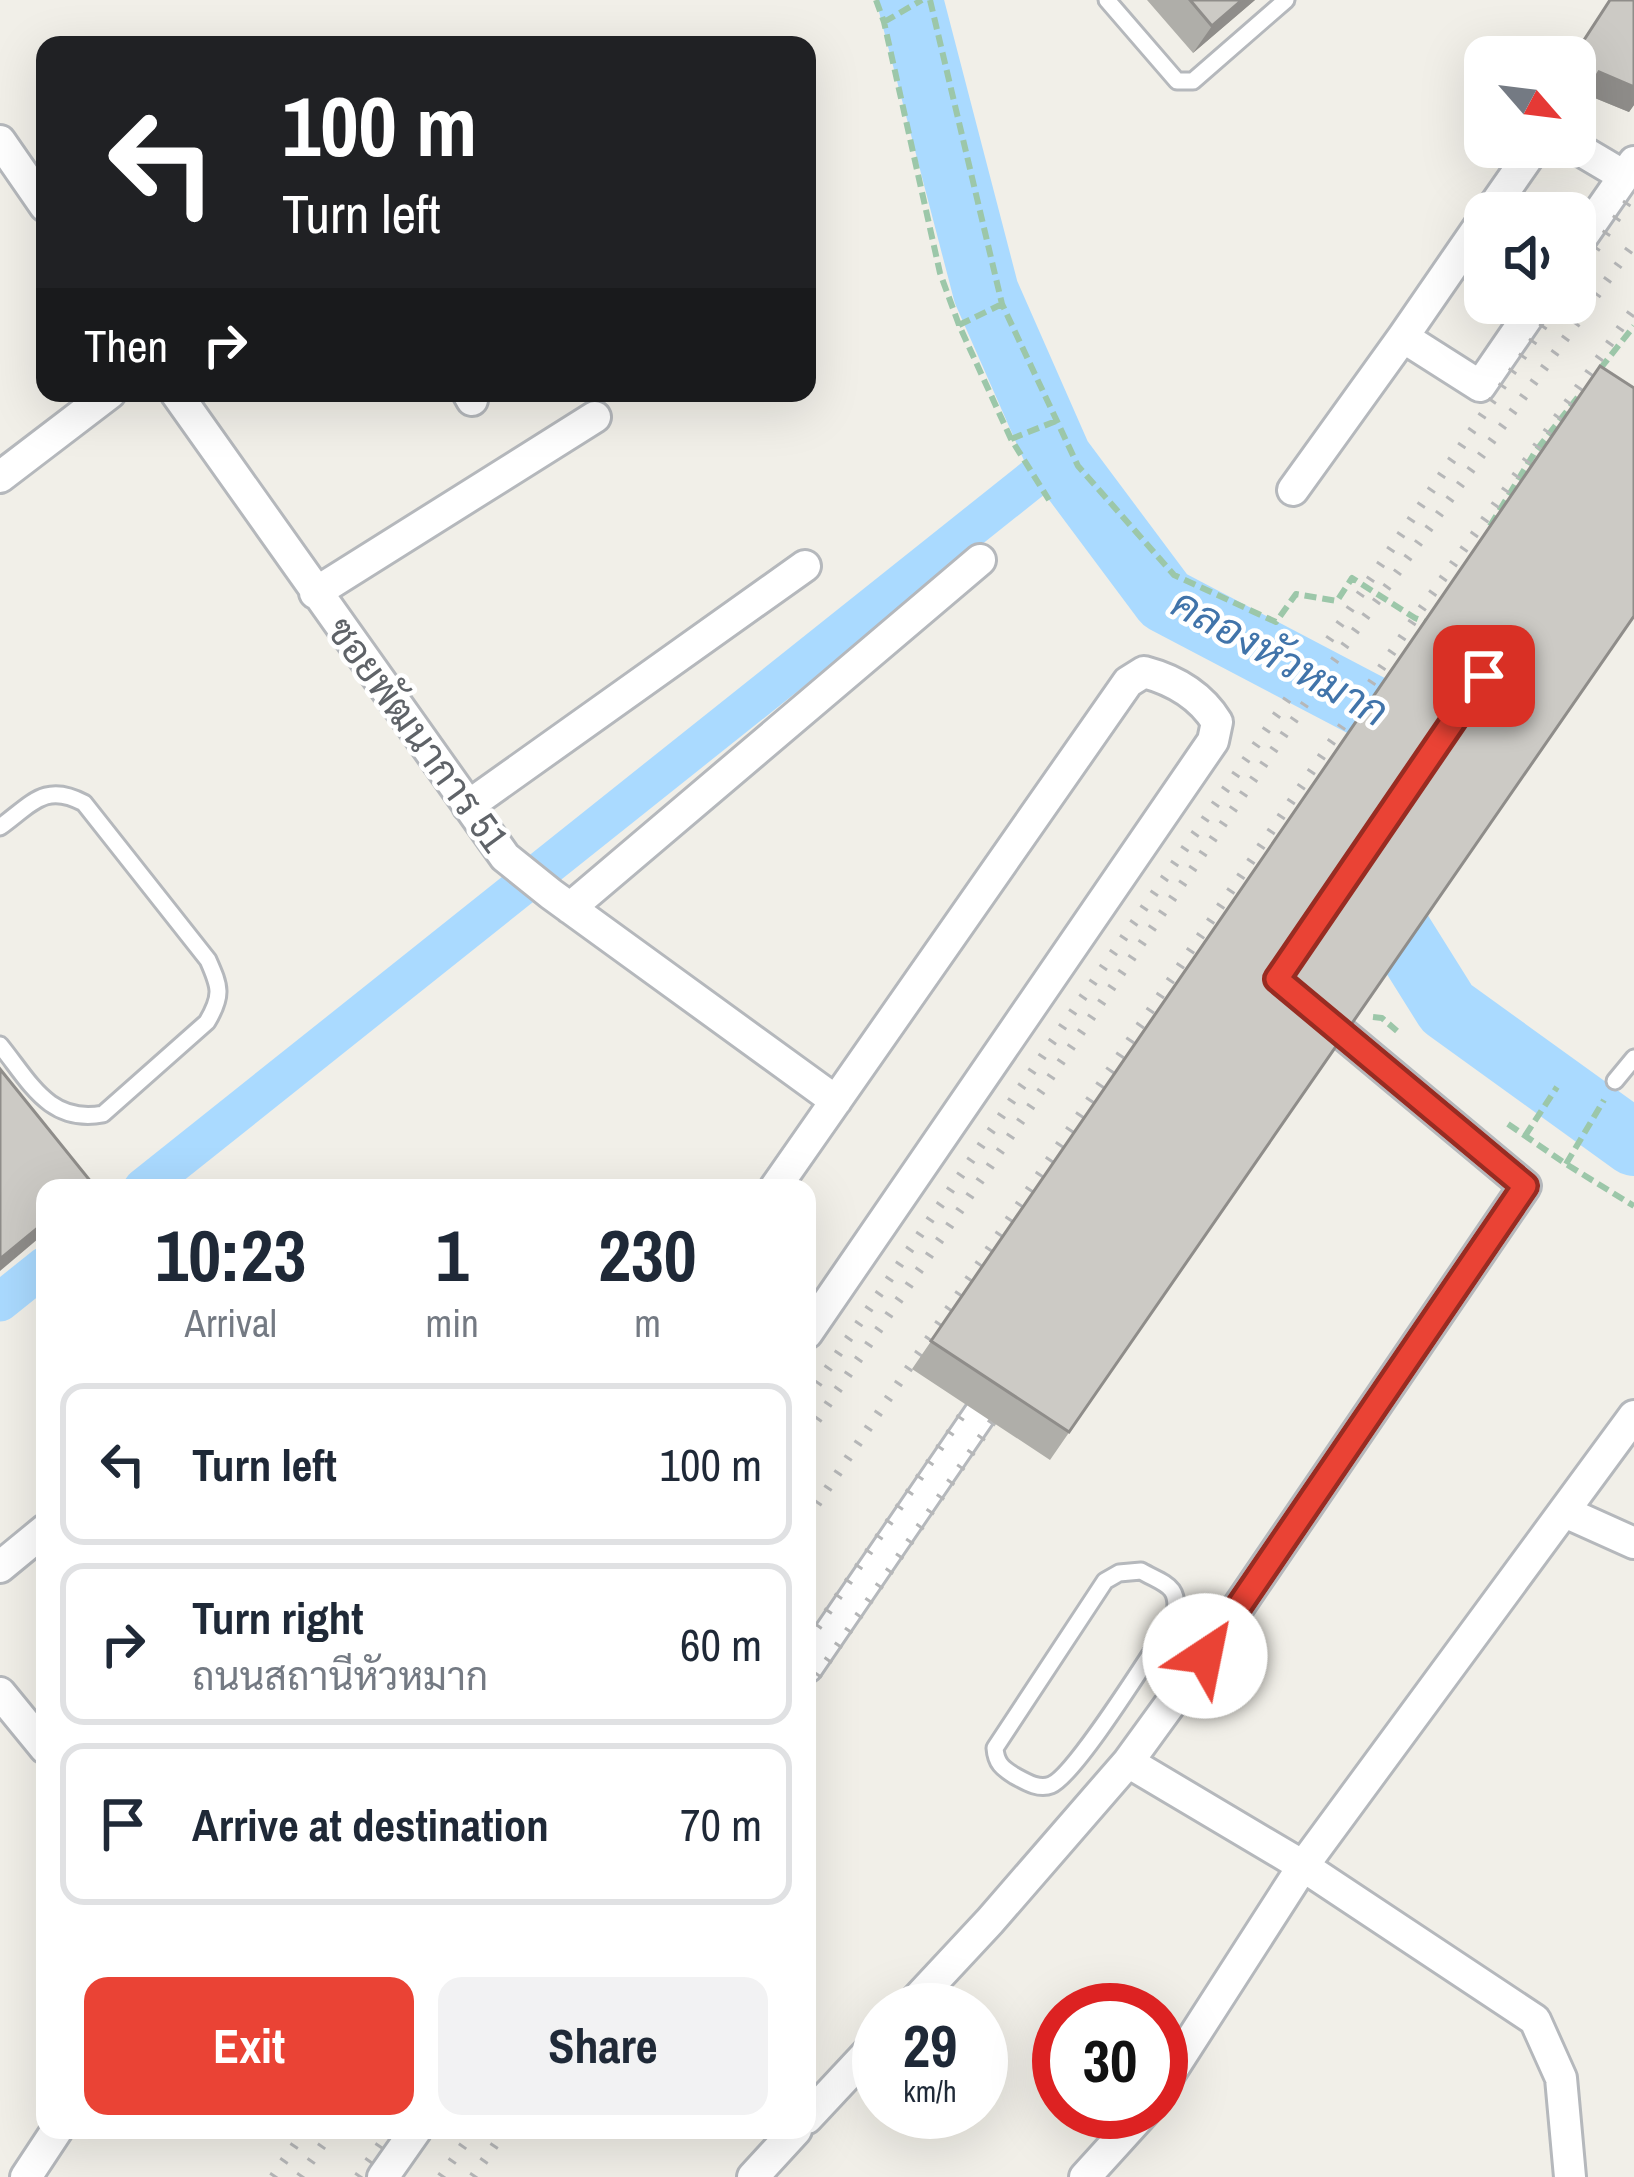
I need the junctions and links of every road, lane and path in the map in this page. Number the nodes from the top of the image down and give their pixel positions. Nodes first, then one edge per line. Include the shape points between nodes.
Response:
1 (876, 0) edge
2 (926, 0) edge
3 (1107, 0) edge
4 (1286, 0) edge
5 (884, 22) junction
6 (0, 141) edge
7 (1596, 156) edge
8 (1629, 169) edge
9 (36, 193) edge
10 (1596, 217) edge
11 (1464, 249) edge
12 (1002, 304) junction
13 (1523, 324) edge
14 (959, 325) junction
15 (1634, 326) edge
16 (1402, 337) junction
17 (98, 402) edge
18 (182, 402) edge
19 (595, 417) dead end
20 (1056, 421) junction
21 (1011, 439) junction
22 (0, 477) edge
23 (1293, 490) dead end
24 (1049, 500) dead end
25 (1488, 529) edge
26 (980, 560) dead end
27 (806, 566) dead end
28 (315, 592) junction
29 (1430, 625) edge
30 (467, 806) junction
31 (0, 827) edge
32 (561, 901) junction
33 (1292, 992) edge
34 (0, 1045) edge
35 (1634, 1058) edge
36 (1616, 1081) joint
37 (1557, 1087) dead end
38 (836, 1101) junction
39 (1525, 1136) dead end
40 (1566, 1164) dead end
41 (781, 1179) edge
42 (816, 1320) edge
43 (1022, 1352) edge
44 (1634, 1416) edge
45 (1565, 1512) junction
46 (36, 1537) edge
47 (1634, 1543) edge
48 (0, 1567) edge
49 (1175, 1617) junction
50 (816, 1654) edge
51 (1205, 1656) junction
52 (0, 1693) edge
53 (36, 1737) edge
54 (1128, 1762) junction
55 (1303, 1866) junction
56 (933, 1983) edge
57 (1188, 2044) edge
58 (852, 2070) edge
59 (816, 2108) edge
60 (52, 2139) edge
61 (410, 2139) edge
62 (788, 2139) edge
63 (1119, 2139) edge
64 (26, 2177) edge
65 (383, 2177) edge
66 (753, 2177) edge
67 (1085, 2177) edge
68 (1570, 2177) edge

1 - 5 path
2 - 5 path
2 - 12 path
3 - 4 lane via 1185,83
5 - 14 path
6 - 9 street
7 - 8 street
8 - 10 street
11 - 16 street
12 - 14 path
12 - 20 path
13 - 16 street via 1480,386
14 - 21 path
15 - 25 path via 1535,452
16 - 23 street
17 - 22 street
18 - 28 street, ซอยพัฒนาการ 51
19 - 28 street
20 - 21 path
20 - 29 path via 1078,466 1174,575 1276,622 1296,594 1337,601 1352,578
21 - 24 path
26 - 32 street
27 - 30 street
28 - 30 street, ซอยพัฒนาการ 51
30 - 32 street, ซอยพัฒนาการ 51 via 505,857
31 - 34 lane via 46,794 84,803 208,960 219,985 207,1022 103,1114 86,1118 49,1106
32 - 38 street, ซอยพัฒนาการ 51
33 - 51 street via 1525,1186
35 - 36 lane
36 - 40 path
37 - 39 path
38 - 41 street
38 - 42 street via 1128,682 1144,672 1164,677 1206,704 1217,722 1214,742
43 - 50 street
44 - 45 street
45 - 47 street
45 - 55 street
46 - 48 street
49 - 49 lane via 1054,1784 1040,1787 996,1760 995,1748 1105,1581 1141,1571 1172,1588
49 - 51 lane via 1207,1640
51 - 54 street
52 - 53 street
54 - 55 street
54 - 56 street
55 - 57 street
55 - 68 street via 1535,2020 1561,2078
58 - 59 street
60 - 64 street
61 - 65 street
62 - 66 street
63 - 67 street

